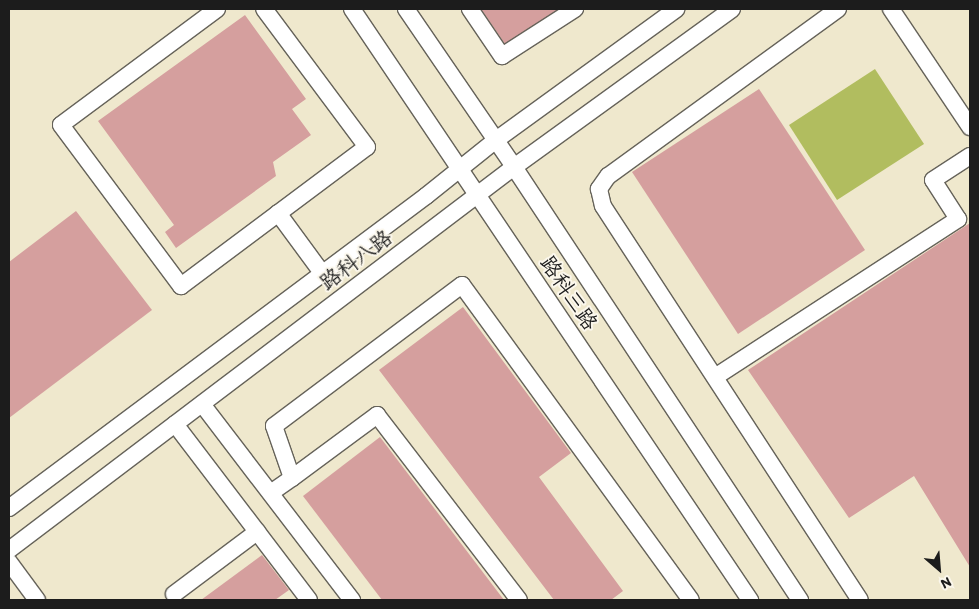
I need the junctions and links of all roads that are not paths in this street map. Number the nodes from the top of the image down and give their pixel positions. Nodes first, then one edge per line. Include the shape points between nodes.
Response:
1 (217, 9) edge
2 (264, 9) edge
3 (352, 9) edge
4 (406, 9) edge
5 (470, 9) edge
6 (575, 9) edge
7 (676, 9) edge
8 (732, 9) edge
9 (838, 9) edge
10 (891, 9) edge
11 (970, 127) edge
12 (496, 140) junction
13 (970, 156) edge
14 (514, 167) junction
15 (460, 168) junction
16 (479, 194) junction
17 (278, 213) junction
18 (322, 273) junction
19 (715, 377) junction
20 (202, 404) junction
21 (175, 424) junction
22 (292, 478) junction
23 (272, 492) junction
24 (9, 508) edge
25 (257, 532) junction
26 (9, 550) edge
27 (9, 562) edge
28 (174, 594) dead end
29 (38, 600) edge
30 (309, 600) edge
31 (351, 600) edge
32 (519, 600) edge
33 (691, 600) edge
34 (750, 600) edge
35 (800, 600) edge
36 (860, 600) edge

1 - 17 street via 61,126 182,286
2 - 17 street via 367,146
3 - 15 street, 路科三路
4 - 12 street, 路科三路
5 - 6 street via 502,56
7 - 12 street, 路科八路
8 - 14 street, 路科八路
9 - 19 street via 608,176 599,189 603,206
10 - 11 street
12 - 14 street, 路科三路
12 - 15 street, 路科八路
13 - 19 street via 933,180 958,219
14 - 16 street, 路科八路
14 - 35 street, 路科三路
15 - 16 street, 路科三路
15 - 18 street, 路科八路
16 - 20 street, 路科八路
16 - 34 street, 路科三路
17 - 18 street
18 - 24 street, 路科八路
19 - 36 street
20 - 21 street, 路科八路
20 - 23 street
21 - 25 street
21 - 26 street, 路科八路
22 - 23 street
22 - 32 street via 377,414
22 - 33 street via 274,426 462,285
23 - 31 street
25 - 28 street
25 - 30 street
27 - 29 street

